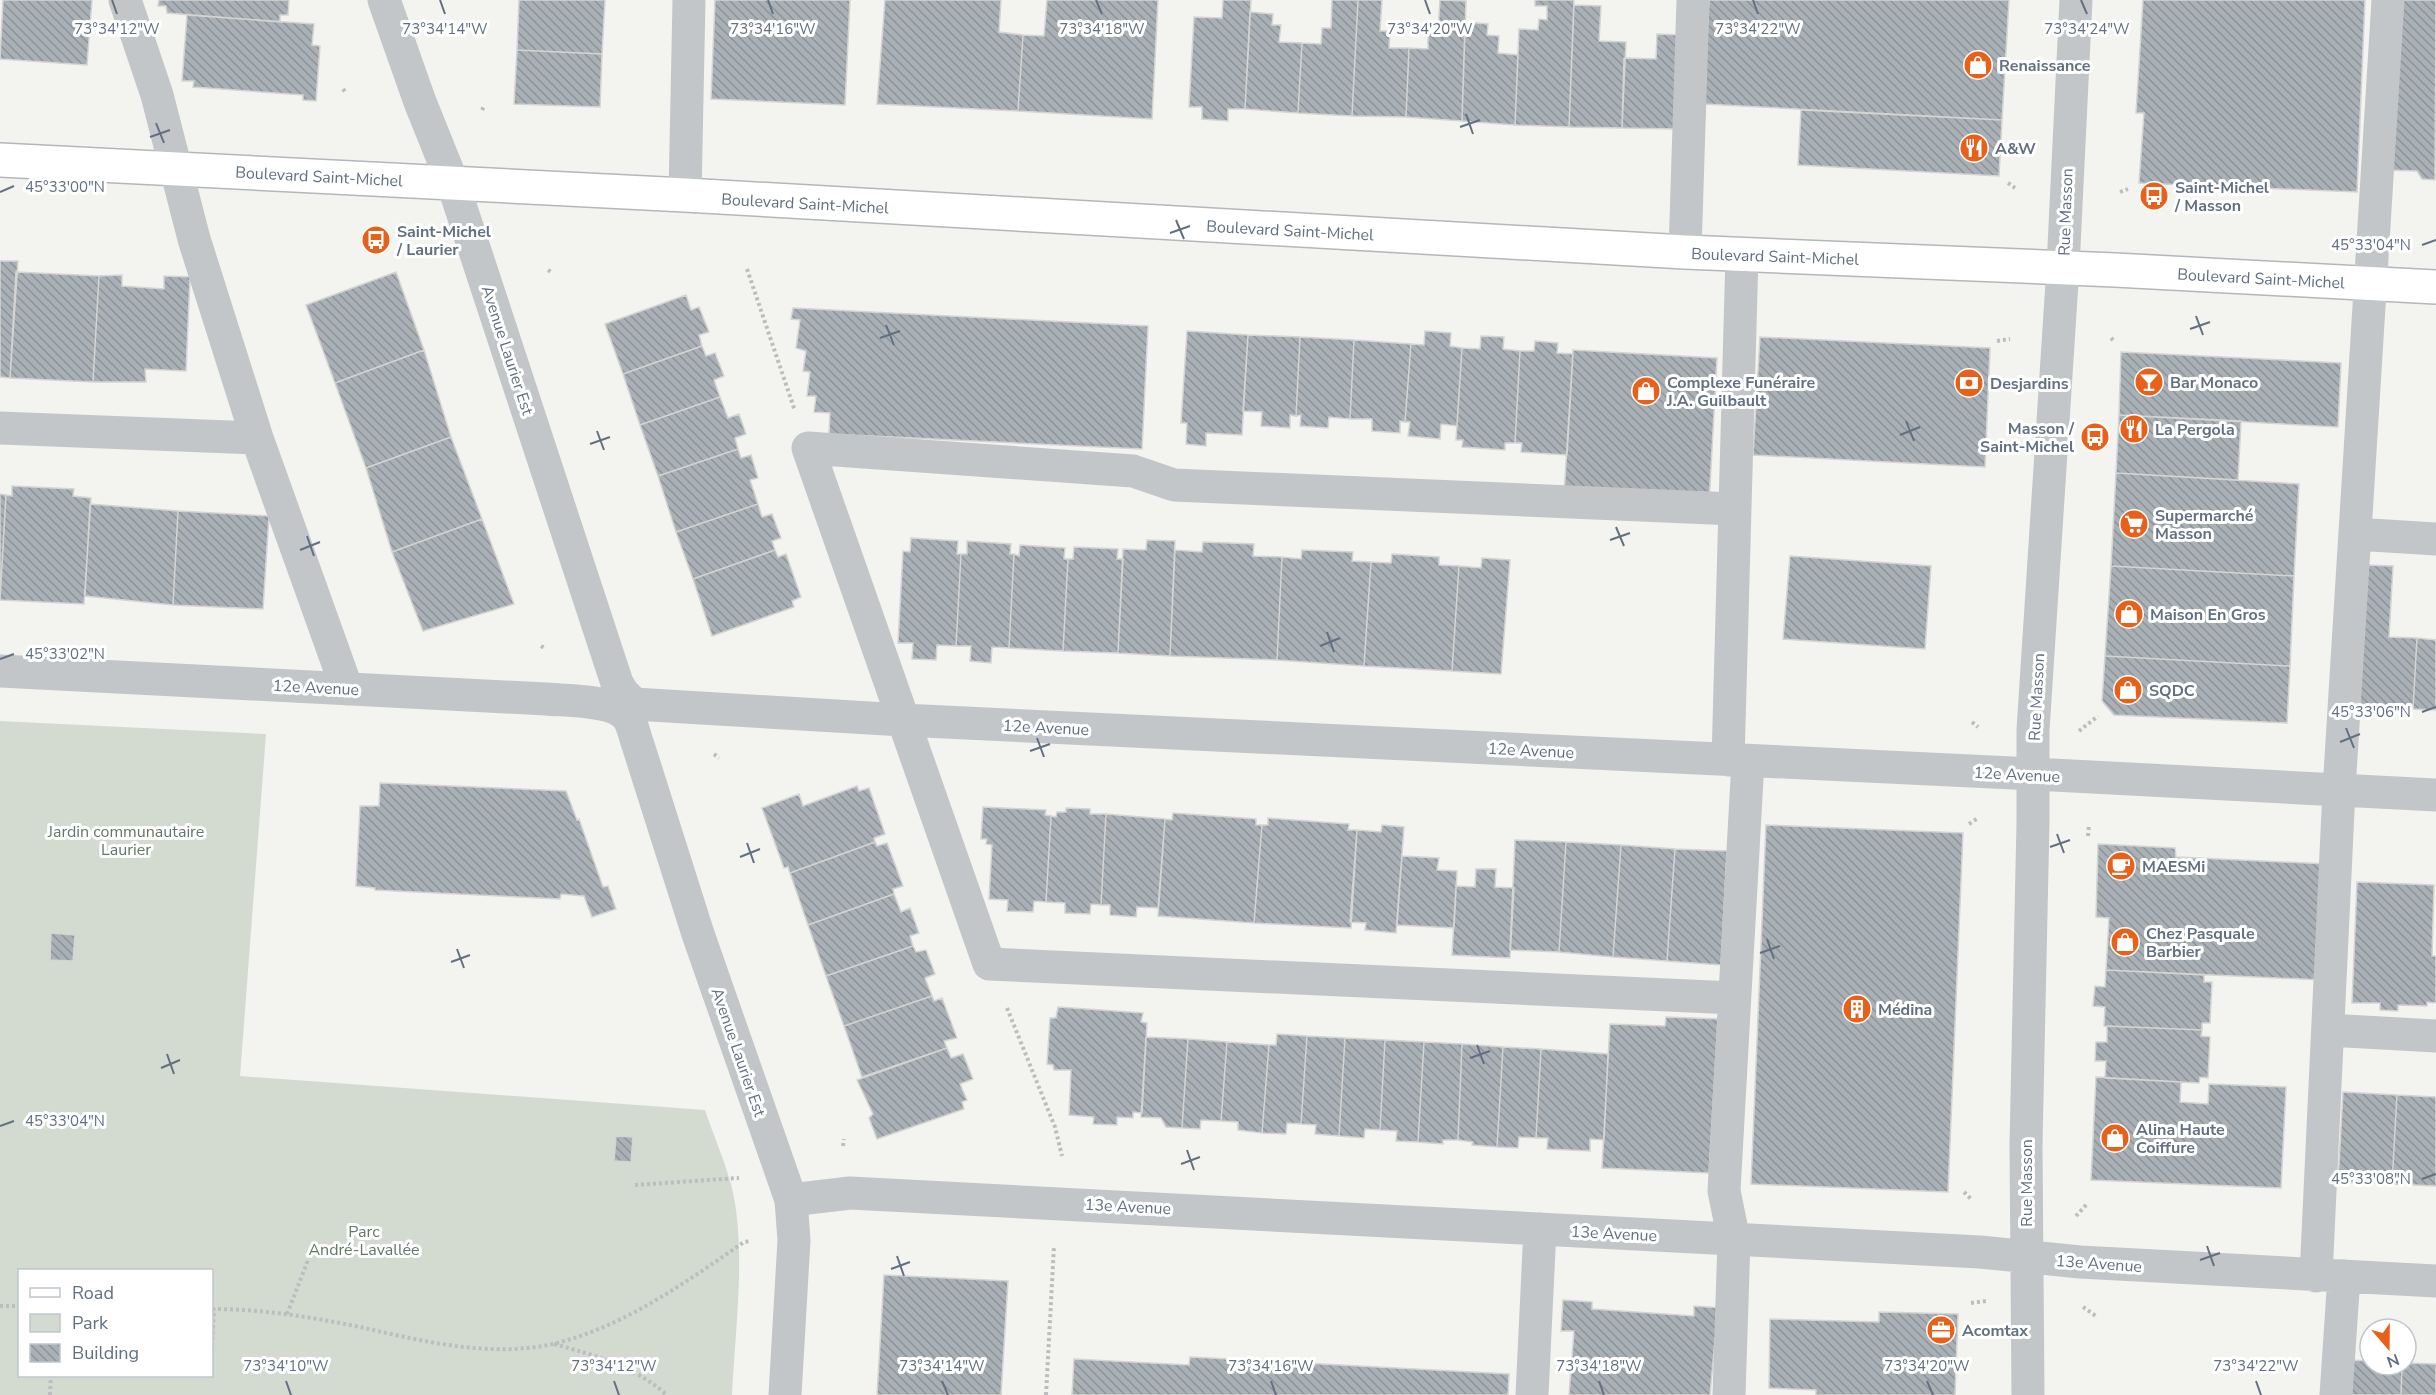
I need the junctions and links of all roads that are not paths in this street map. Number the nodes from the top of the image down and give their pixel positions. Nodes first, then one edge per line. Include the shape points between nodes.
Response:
1 (125, 0) edge
2 (384, 0) edge
3 (689, 0) edge
4 (1693, 0) edge
5 (2076, 0) edge
6 (2388, 0) edge
7 (0, 159) edge
8 (177, 169) junction
9 (453, 184) junction
10 (685, 195) junction
11 (1685, 252) junction
12 (1742, 255) junction
13 (2063, 267) junction
14 (2370, 284) junction
15 (2436, 287) edge
16 (0, 428) edge
17 (257, 438) junction
18 (1734, 509) junction
19 (2355, 534) junction
20 (2436, 539) edge
21 (0, 671) edge
22 (347, 689) junction
23 (628, 709) junction
24 (903, 720) junction
25 (1738, 760) junction
26 (2034, 774) junction
27 (2339, 790) junction
28 (2436, 795) edge
29 (1734, 998) junction
30 (2328, 1030) junction
31 (2436, 1036) edge
32 (791, 1200) junction
33 (1540, 1229) junction
34 (1734, 1240) junction
35 (2027, 1257) junction
36 (2330, 1276) junction
37 (2436, 1281) edge
38 (785, 1395) edge
39 (1532, 1395) edge
40 (1729, 1395) edge
41 (2028, 1395) edge
42 (2336, 1395) edge

1 - 8 street
2 - 9 street, Avenue Laurier Est
3 - 10 street
4 - 11 street
5 - 13 street, Rue Masson
6 - 14 street
7 - 8 main road, Boulevard Saint-Michel
8 - 9 main road, Boulevard Saint-Michel
8 - 17 street via 194,239
9 - 10 main road, Boulevard Saint-Michel
9 - 23 street, Avenue Laurier Est
10 - 11 main road, Boulevard Saint-Michel
11 - 12 main road, Boulevard Saint-Michel
12 - 13 main road, Boulevard Saint-Michel
12 - 18 street
13 - 14 main road, Boulevard Saint-Michel
13 - 26 street, Rue Masson via 2033,730
14 - 15 main road, Boulevard Saint-Michel
14 - 19 street
16 - 17 street
17 - 22 street
18 - 24 street via 1174,485 1133,471 808,448
18 - 25 street
19 - 20 street
19 - 27 street
21 - 22 street, 12e Avenue
22 - 23 street, 12e Avenue
23 - 24 street, 12e Avenue via 640,706
23 - 32 street, Avenue Laurier Est via 698,934
24 - 25 street, 12e Avenue
24 - 29 street via 989,964
25 - 26 street, 12e Avenue
25 - 29 street
26 - 27 street, 12e Avenue
26 - 35 street, Rue Masson
27 - 28 street, 12e Avenue
27 - 30 street
29 - 34 street via 1724,1191
30 - 31 street
30 - 36 street
32 - 33 street, 13e Avenue via 850,1193
32 - 38 street, Avenue Laurier Est via 794,1240
33 - 34 street, 13e Avenue
33 - 39 street
34 - 35 street, 13e Avenue
34 - 40 street
35 - 36 street, 13e Avenue
35 - 41 street, Rue Masson
36 - 37 street, 13e Avenue
36 - 42 street

